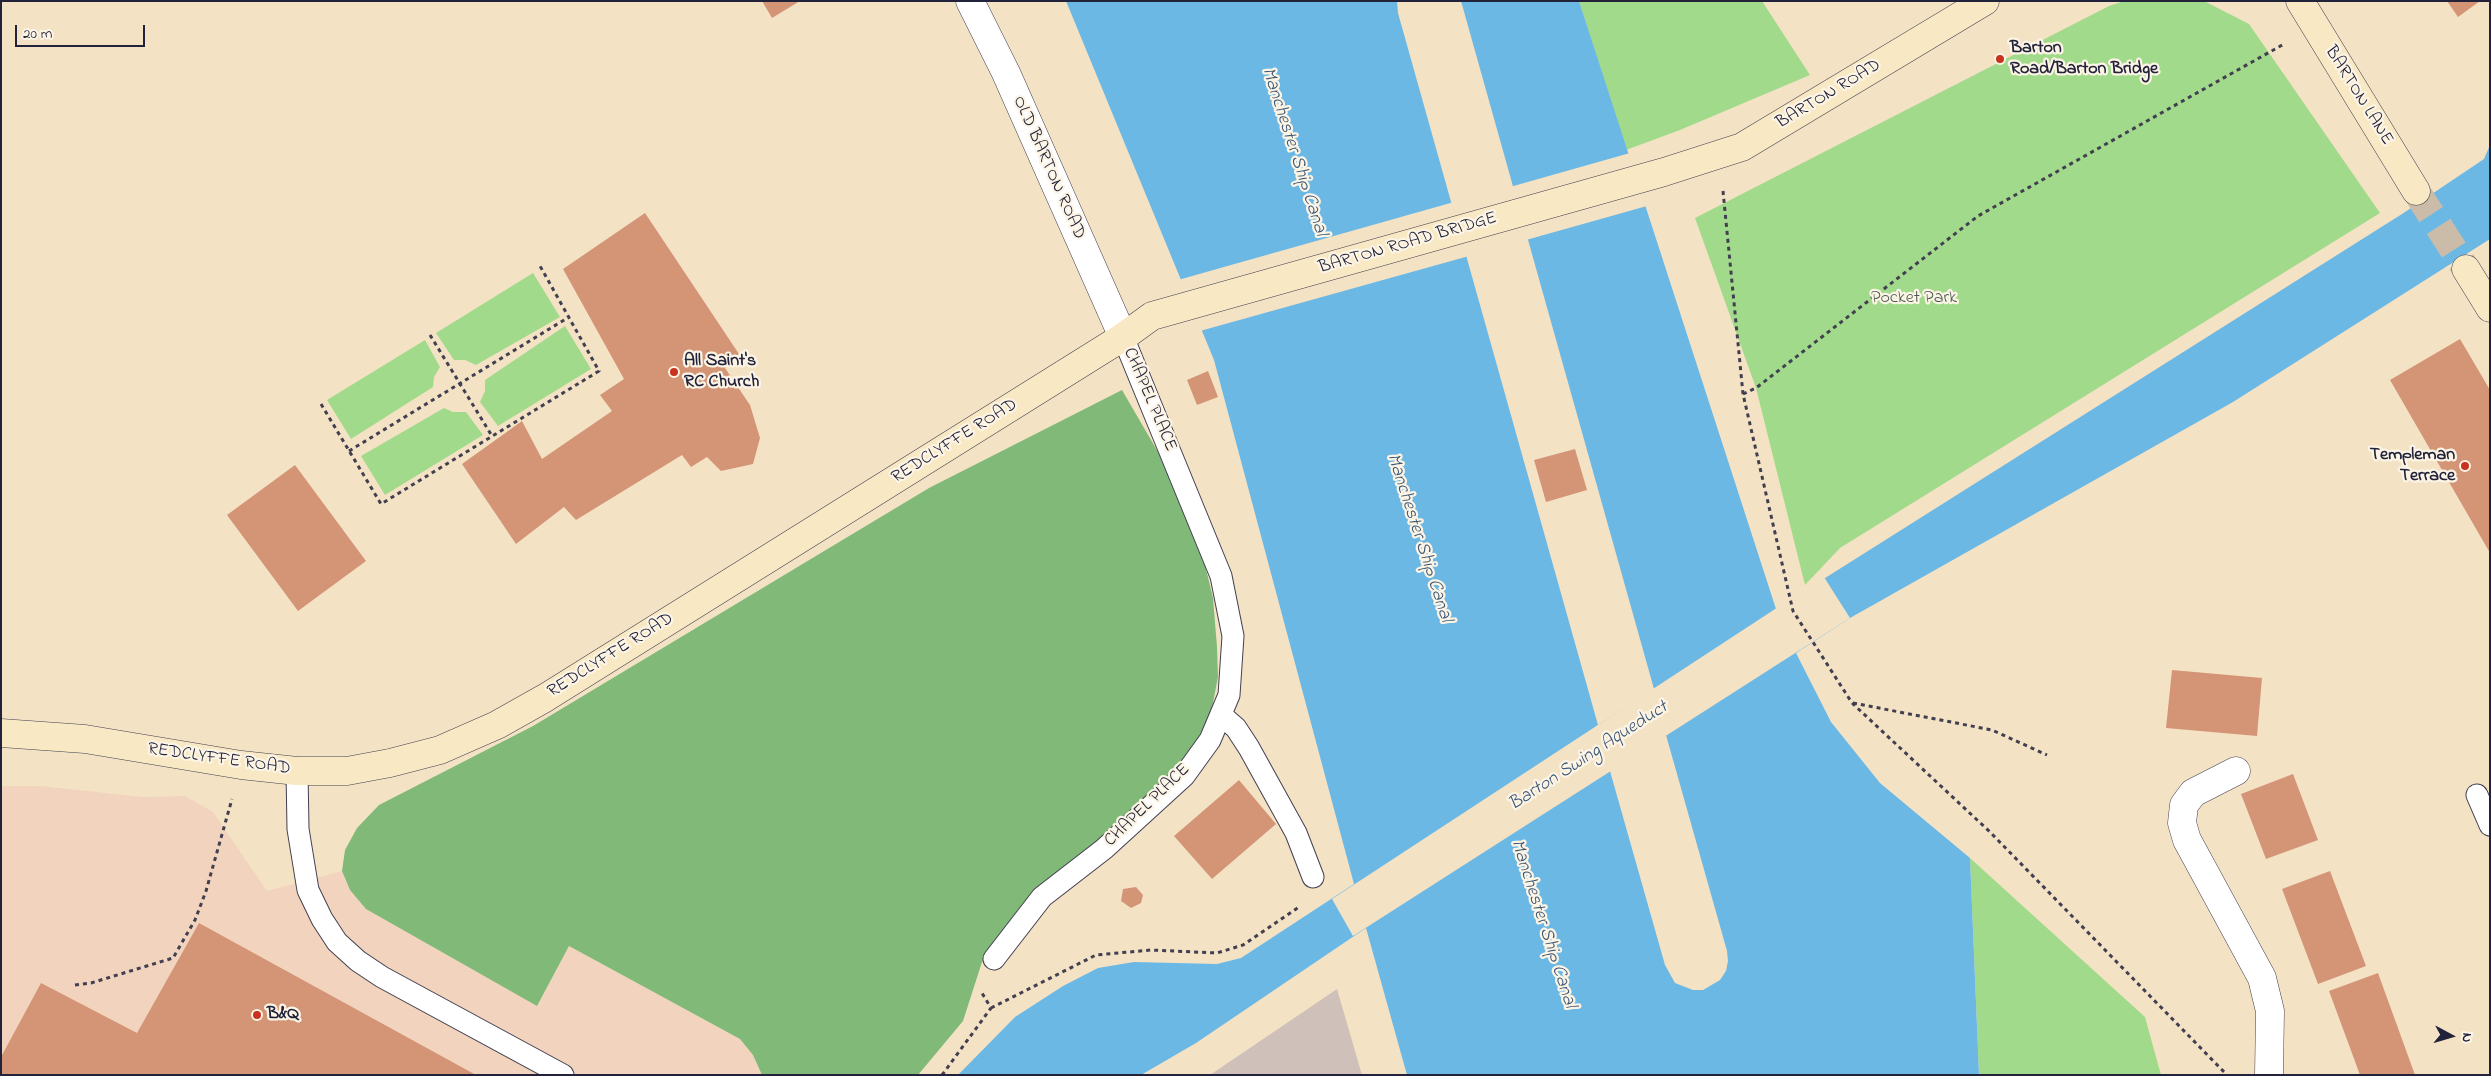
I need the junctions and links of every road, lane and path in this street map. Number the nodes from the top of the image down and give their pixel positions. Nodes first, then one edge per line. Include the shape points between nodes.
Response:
1 (970, 1) edge
2 (1985, 1) edge
3 (2300, 1) edge
4 (2314, 24) junction
5 (1664, 172) joint
6 (2416, 191) tunnel mouth
7 (1727, 216) dead end
8 (540, 266) dead end
9 (2466, 269) tunnel mouth
10 (2490, 308) edge
11 (1152, 316) joint
12 (569, 317) junction
13 (430, 335) dead end
14 (1123, 337) junction
15 (461, 384) junction
16 (1743, 394) junction
17 (321, 404) dead end
18 (492, 436) junction
19 (349, 451) junction
20 (1852, 703) junction
21 (1220, 715) junction
22 (1, 734) edge
23 (2047, 754) dead end
24 (241, 765) junction
25 (2236, 771) dead end
26 (297, 772) junction
27 (2477, 795) dead end
28 (2490, 825) edge
29 (1313, 876) dead end
30 (1303, 904) dead end
31 (994, 959) joint
32 (75, 985) dead end
33 (991, 1008) junction
34 (563, 1075) edge
35 (942, 1075) edge
36 (2227, 1075) edge
37 (2270, 1075) edge

1 - 14 street, OLD BARTON ROAD via 1006,73
2 - 5 main road, BARTON ROAD via 1742,146
3 - 4 main road, BARTON LANE
4 - 6 main road, BARTON LANE
4 - 16 path via 2270,53 1978,216 1756,388
5 - 11 main road, BARTON ROAD BRIDGE
7 - 16 path
8 - 12 path
9 - 10 main road
11 - 14 main road, REDCLYFFE ROAD
12 - 15 path
12 - 18 path via 598,371
13 - 15 path
14 - 21 lane, CHAPEL PLACE via 1221,576 1233,636 1229,695
14 - 26 main road, REDCLYFFE ROAD via 497,725 440,750 390,763 347,771
15 - 18 path
15 - 19 path
16 - 20 path via 1793,611
17 - 19 path
18 - 19 path via 380,504
20 - 23 path via 1992,730
20 - 36 path via 1990,832
21 - 29 lane via 1236,728 1249,748 1296,833
21 - 31 lane, CHAPEL PLACE via 1210,740 1184,776 1104,849 1042,897
22 - 24 main road, REDCLYFFE ROAD via 85,739
24 - 26 main road, REDCLYFFE ROAD
24 - 32 path via 206,891 195,920 173,958
25 - 37 street via 2194,793 2184,805 2182,823 2187,840 2262,978 2270,1011
26 - 34 lane via 298,829 308,890 322,920 338,942 382,977
27 - 28 lane
30 - 33 path via 1244,945 1217,953 1151,950 1096,955
31 - 33 path via 982,993
33 - 35 path

